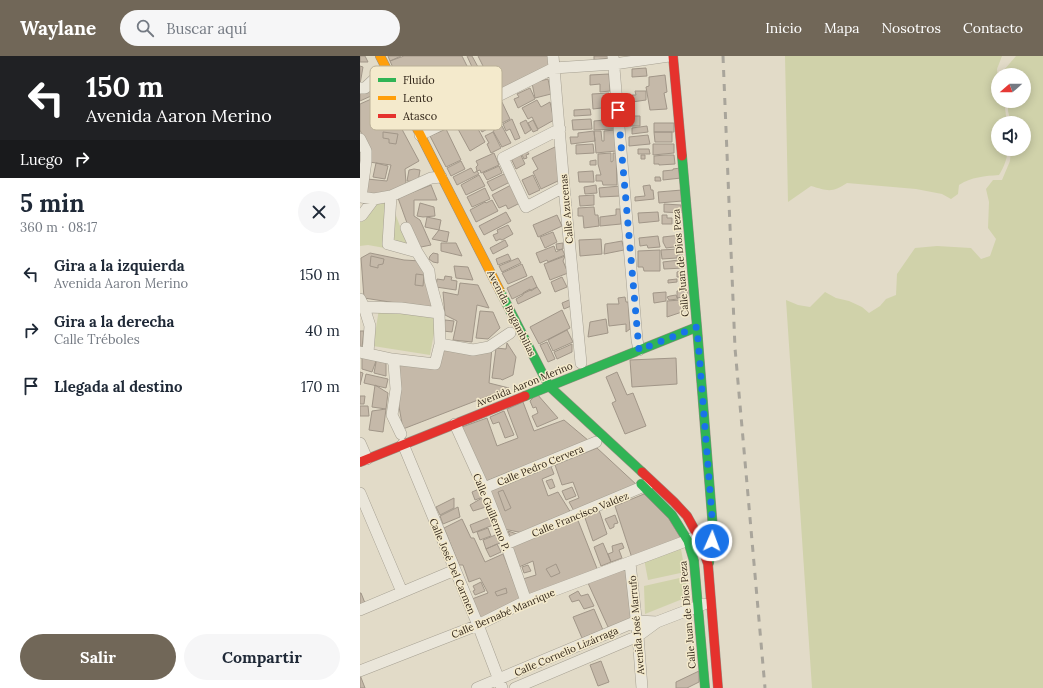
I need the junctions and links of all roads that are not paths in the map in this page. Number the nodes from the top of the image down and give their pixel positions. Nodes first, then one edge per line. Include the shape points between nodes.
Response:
1 (380, 56) edge
2 (553, 56) edge
3 (670, 56) edge
4 (673, 56) edge
5 (613, 60) edge
6 (385, 66) edge
7 (554, 68) junction
8 (370, 83) edge
9 (360, 88) edge
10 (502, 94) edge
11 (560, 129) junction
12 (417, 130) edge
13 (430, 130) edge
14 (420, 135) junction
15 (360, 139) edge
16 (434, 177) junction
17 (564, 187) junction
18 (392, 196) junction
19 (361, 197) edge
20 (374, 199) junction
21 (360, 216) edge
22 (406, 228) dead end
23 (417, 252) junction
24 (362, 303) edge
25 (439, 313) junction
26 (697, 327) junction
27 (510, 333) dead end
28 (638, 343) junction
29 (440, 344) junction
30 (364, 353) edge
31 (392, 359) junction
32 (581, 363) dead end
33 (547, 376) junction
34 (534, 381) joint
35 (545, 388) junction
36 (455, 424) junction
37 (402, 436) junction
38 (594, 439) joint
39 (363, 451) edge
40 (633, 477) dead end
41 (649, 485) junction
42 (484, 488) junction
43 (360, 493) edge
44 (713, 529) junction
45 (693, 539) junction
46 (506, 544) junction
47 (630, 563) junction
48 (708, 564) junction
49 (455, 570) junction
50 (402, 592) junction
51 (526, 601) junction
52 (711, 601) junction
53 (698, 606) junction
54 (360, 610) edge
55 (637, 621) junction
56 (657, 622) junction
57 (478, 625) junction
58 (638, 636) junction
59 (360, 671) edge
60 (501, 683) edge
61 (477, 688) edge
62 (515, 688) edge
63 (642, 688) edge
64 (705, 688) edge
65 (718, 688) edge

1 - 6 main road, Avenida Bugambilias
2 - 7 street, Calle Azucenas
3 - 5 street
4 - 26 main road, Calle Juan de Dios Peza via 692,318
5 - 7 street
5 - 28 street
7 - 10 street
7 - 11 street, Calle Azucenas
8 - 9 street via 365,88
11 - 17 street, Calle Azucenas
11 - 17 street via 503,158 526,207
12 - 14 main road, Avenida Bugambilias
13 - 14 street
14 - 16 main road, Avenida Bugambilias
15 - 19 street via 366,151
16 - 18 street
16 - 33 main road, Avenida Bugambilias
17 - 32 street, Calle Azucenas
18 - 20 street
18 - 23 street via 388,244
19 - 20 street
20 - 21 street
22 - 23 street
23 - 25 street via 429,271
24 - 25 street
24 - 30 street via 370,326
25 - 29 street
26 - 28 main road, Avenida Aaron Merino
26 - 44 main road, Calle Juan de Dios Peza
27 - 29 street via 489,347 473,350
28 - 35 main road, Avenida Aaron Merino
29 - 31 street via 435,364
30 - 31 street
31 - 37 street, Calle José Del Carmen via 396,389 392,415
33 - 34 main road, Avenida Aaron Merino
33 - 35 main road, Avenida Bugambilias
34 - 35 main road, Avenida Bugambilias
35 - 36 main road, Avenida Aaron Merino
35 - 38 main road, Avenida Bugambilias
35 - 41 main road, Avenida Bugambilias
36 - 37 main road, Avenida Aaron Merino
36 - 42 street, Calle Guillermo P.
37 - 39 main road, Avenida Aaron Merino
37 - 49 street, Calle José Del Carmen
38 - 42 street, Calle Pedro Cervera
40 - 41 main road, Avenida Bugambilias
41 - 45 main road, Avenida Bugambilias
41 - 46 street, Calle Francisco Valdez
42 - 46 street, Calle Guillermo P.
43 - 50 street
44 - 45 street, Calle Bernabé Manrique
44 - 48 main road, Calle Juan de Dios Peza
45 - 47 street, Calle Bernabé Manrique
45 - 48 main road, Calle Juan de Dios Peza
45 - 53 main road, Calle Juan de Dios Peza
46 - 51 street, Calle Guillermo P.
47 - 51 street, Calle Bernabé Manrique
47 - 55 street, Avenida José Marrufo
48 - 52 main road, Calle Juan de Dios Peza
49 - 50 street
49 - 57 street, Calle José Del Carmen
50 - 54 street
51 - 57 street, Calle Bernabé Manrique
52 - 53 street, Calle Cornelio Lizárraga
52 - 65 main road, Calle Juan de Dios Peza
53 - 56 street, Calle Cornelio Lizárraga
53 - 64 main road, Calle Juan de Dios Peza
55 - 56 street, Calle Cornelio Lizárraga
55 - 58 street, Avenida José Marrufo
55 - 60 street, Calle Cornelio Lizárraga
56 - 58 street, Calle Cornelio Lizárraga
57 - 59 street, Calle Bernabé Manrique
57 - 60 street, Calle José Del Carmen
58 - 62 street, Calle Cornelio Lizárraga
58 - 63 street, Avenida José Marrufo
60 - 61 street, Calle Cornelio Lizárraga

